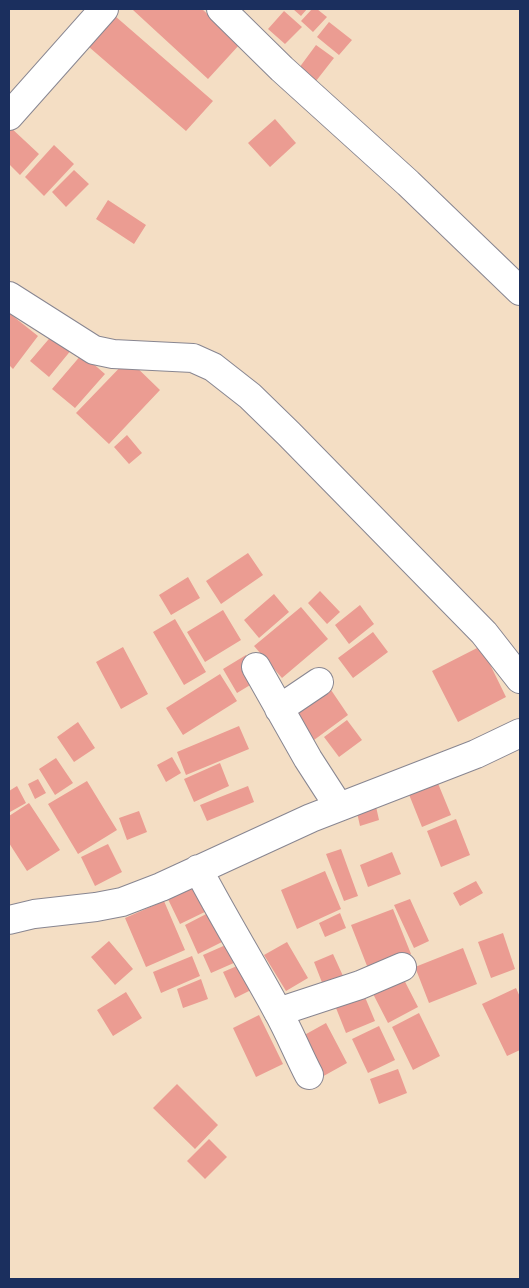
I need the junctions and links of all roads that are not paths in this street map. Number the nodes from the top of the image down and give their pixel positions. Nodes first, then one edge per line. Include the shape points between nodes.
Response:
1 (104, 9) edge
2 (221, 9) edge
3 (9, 116) edge
4 (520, 291) edge
5 (9, 296) edge
6 (256, 667) dead end
7 (520, 679) edge
8 (319, 682) dead end
9 (279, 709) junction
10 (520, 733) edge
11 (339, 807) junction
12 (198, 869) junction
13 (9, 920) edge
14 (402, 967) dead end
15 (278, 1012) junction
16 (309, 1075) dead end

1 - 3 street
2 - 4 street
5 - 7 street via 94,350 193,358 213,368 250,396 289,434 484,633
6 - 9 street
8 - 9 street
9 - 11 street
10 - 11 street via 476,754
11 - 12 street
12 - 13 street via 122,902
12 - 15 street
14 - 15 street via 360,985
15 - 16 street

